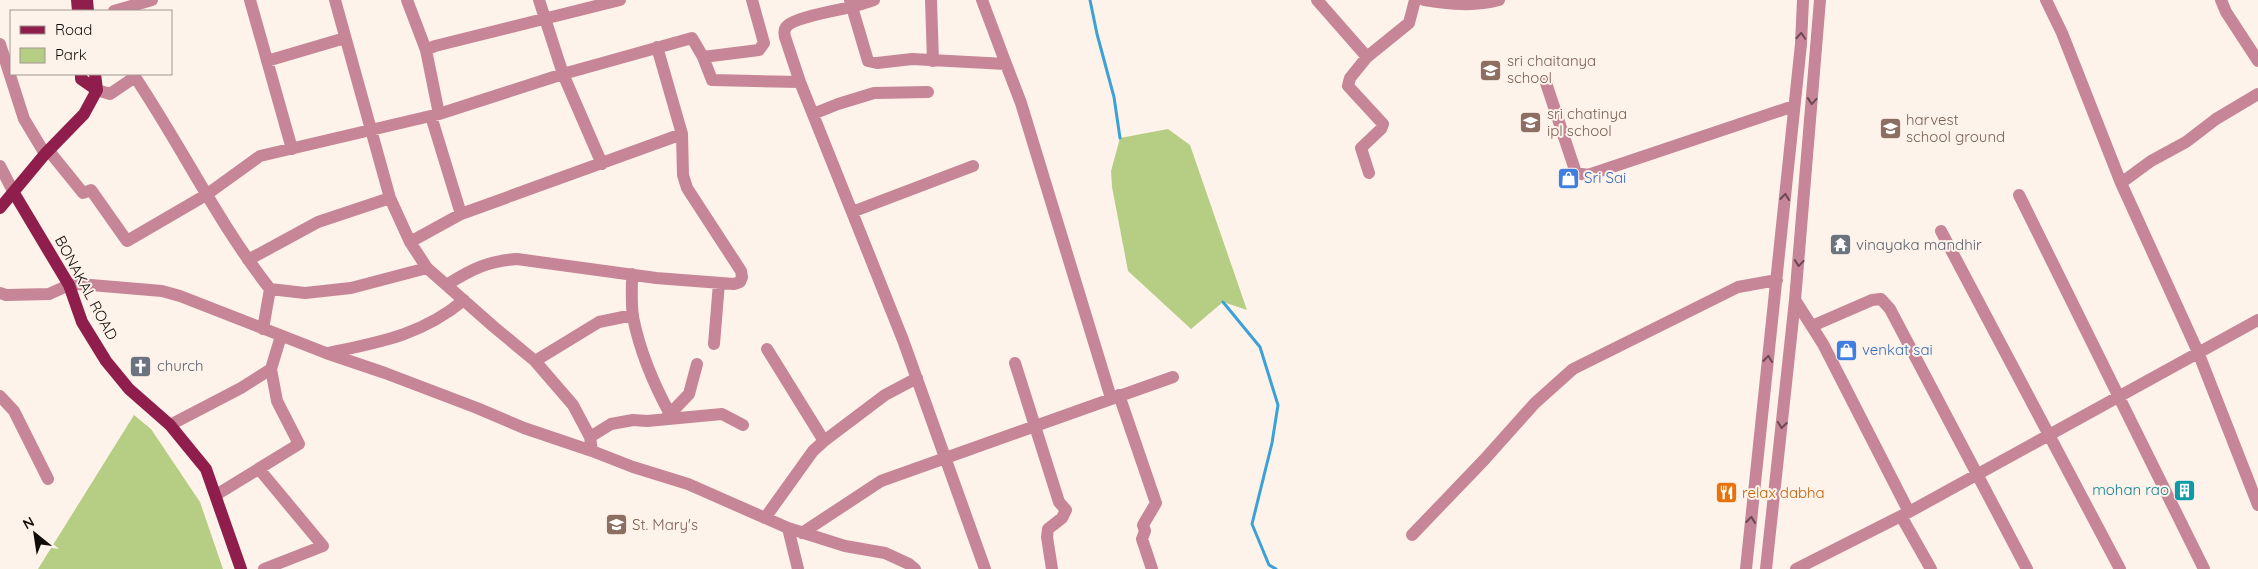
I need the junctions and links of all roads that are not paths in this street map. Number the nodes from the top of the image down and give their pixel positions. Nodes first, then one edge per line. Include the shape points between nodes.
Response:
1 (152, 0) edge
2 (250, 0) edge
3 (335, 0) edge
4 (407, 0) edge
5 (539, 0) edge
6 (620, 0) edge
7 (752, 0) edge
8 (874, 0) edge
9 (931, 0) edge
10 (982, 0) edge
11 (1317, 0) edge
12 (1416, 0) edge
13 (1424, 0) edge
14 (1499, 0) edge
15 (1804, 0) edge
16 (1820, 0) edge
17 (2046, 0) edge
18 (2221, 0) edge
19 (851, 3) edge
20 (117, 10) edge
21 (544, 18) junction
22 (345, 38) junction
23 (0, 44) edge
24 (657, 47) junction
25 (426, 50) junction
26 (704, 56) junction
27 (1367, 56) junction
28 (267, 61) junction
29 (933, 61) junction
30 (2258, 61) edge
31 (1006, 64) junction
32 (563, 74) junction
33 (81, 75) edge
34 (95, 75) edge
35 (800, 82) junction
36 (1546, 83) dead end
37 (96, 90) junction
38 (928, 92) dead end
39 (2258, 94) edge
40 (1794, 106) junction
41 (813, 114) junction
42 (435, 115) junction
43 (372, 131) junction
44 (682, 134) junction
45 (292, 149) junction
46 (47, 153) junction
47 (602, 164) junction
48 (0, 166) edge
49 (973, 166) dead end
50 (1369, 173) dead end
51 (2121, 183) junction
52 (14, 193) junction
53 (206, 195) junction
54 (2018, 195) dead end
55 (390, 198) junction
56 (0, 208) edge
57 (852, 212) junction
58 (461, 214) junction
59 (1941, 231) dead end
60 (410, 242) junction
61 (248, 260) junction
62 (427, 268) junction
63 (632, 274) junction
64 (1777, 280) junction
65 (719, 282) junction
66 (448, 284) junction
67 (68, 285) junction
68 (270, 289) junction
69 (2, 296) edge
70 (464, 300) junction
71 (1795, 300) junction
72 (633, 316) junction
73 (2258, 320) edge
74 (1812, 326) junction
75 (264, 329) junction
76 (281, 336) junction
77 (714, 344) dead end
78 (767, 349) dead end
79 (2198, 352) junction
80 (326, 353) junction
81 (536, 361) junction
82 (1015, 363) dead end
83 (697, 364) dead end
84 (271, 369) junction
85 (1173, 377) dead end
86 (917, 378) junction
87 (0, 396) edge
88 (2120, 396) junction
89 (1115, 397) junction
90 (667, 417) junction
91 (170, 425) junction
92 (742, 425) dead end
93 (1036, 428) junction
94 (2049, 435) junction
95 (590, 437) junction
96 (824, 441) junction
97 (592, 451) junction
98 (946, 457) junction
99 (259, 470) junction
100 (1978, 475) junction
101 (48, 478) dead end
102 (216, 495) junction
103 (2258, 505) edge
104 (1905, 514) junction
105 (765, 518) junction
106 (788, 528) junction
107 (802, 533) junction
108 (1412, 535) dead end
109 (241, 569) edge
110 (264, 569) edge
111 (798, 569) edge
112 (915, 569) edge
113 (985, 569) edge
114 (1052, 569) edge
115 (1152, 569) edge
116 (1746, 569) edge
117 (1766, 569) edge
118 (1796, 569) edge
119 (1931, 569) edge
120 (2027, 569) edge
121 (2120, 569) edge
122 (2204, 569) edge

1 - 20 street
2 - 28 street
3 - 22 street
4 - 25 street
5 - 21 street
6 - 21 street
7 - 26 street via 764,43 759,50
8 - 19 street
9 - 29 street
10 - 31 street
11 - 27 street
12 - 27 street via 1409,23
13 - 14 street via 1461,6
40 -> 15 street
16 -> 71 street
17 - 51 street
18 - 30 street
19 - 29 street via 868,61
19 - 35 street via 787,25 785,37
21 - 25 street
21 - 32 street
22 - 28 street
22 - 43 street
23 - 46 street via 24,119
24 - 26 street via 692,38
24 - 32 street
24 - 44 street
25 - 42 street
26 - 35 street via 712,80
27 - 50 street via 1348,82 1351,91 1383,124 1361,148
28 - 45 street
29 - 31 street
31 - 89 street via 1022,103
32 - 42 street
32 - 47 street
33 - 37 main road via 81,79
34 - 37 main road
35 - 41 street
36 - 40 street via 1576,173 1588,175
37 - 46 main road via 84,114
37 - 53 street via 110,94 135,77
38 - 41 street via 874,93
39 - 51 street
64 -> 40 street
41 - 57 street
42 - 43 street
42 - 58 street
43 - 45 street
43 - 55 street
44 - 47 street
44 - 65 street via 683,175 687,188 742,274 738,284
45 - 53 street via 260,156
46 - 52 main road
46 - 53 street via 83,193 91,190 127,241
47 - 58 street
48 - 52 street
49 - 57 street
51 - 79 street
52 - 56 main road
52 - 67 main road, BONAKAL ROAD
53 - 61 street
54 - 88 street
55 - 60 street
55 - 61 street via 318,222
57 - 86 street
58 - 60 street
59 - 94 street
60 - 62 street
61 - 68 street
62 - 66 street
62 - 68 street via 351,288 305,293
63 - 65 street
63 - 66 street via 517,259 498,260 482,264
63 - 72 street
64 - 108 street via 1738,287 1573,369 1535,403
116 -> 64 street
65 - 77 street
66 - 70 street
67 - 69 street via 49,294
67 - 75 street via 162,291
67 - 91 main road, BONAKAL ROAD via 82,322 106,361 129,389
68 - 75 street
70 - 80 street via 445,316 413,332
70 - 81 street
71 - 74 street
71 -> 117 street
72 - 81 street via 599,322
72 - 90 street via 644,358
73 - 79 street
74 - 100 street via 1881,299 1890,310
74 - 104 street
75 - 76 street
76 - 80 street
76 - 84 street
78 - 96 street
79 - 88 street
79 - 103 street
80 - 97 street
81 - 95 street via 574,405
82 - 93 street
83 - 90 street via 689,394
84 - 91 street
84 - 99 street via 277,401 299,444
85 - 89 street
86 - 96 street via 885,395
86 - 98 street
87 - 101 street via 14,411
88 - 94 street
88 - 122 street
89 - 93 street
89 - 115 street via 1156,503 1143,525 1142,539
90 - 92 street via 722,414
90 - 95 street via 611,424
91 - 102 main road, BONAKAL ROAD via 206,469
93 - 98 street
93 - 114 street via 1060,502 1066,510 1062,518 1048,529
94 - 100 street
94 - 121 street
95 - 97 street
96 - 105 street via 813,451
97 - 105 street via 688,484
98 - 107 street via 881,481
98 - 113 street
99 - 102 street
99 - 110 street via 323,546
100 - 104 street
100 - 120 street
102 - 109 main road, BONAKAL ROAD
104 - 118 street
104 - 119 street
105 - 106 street
106 - 107 street
106 - 111 street
107 - 112 street via 845,546 885,553

